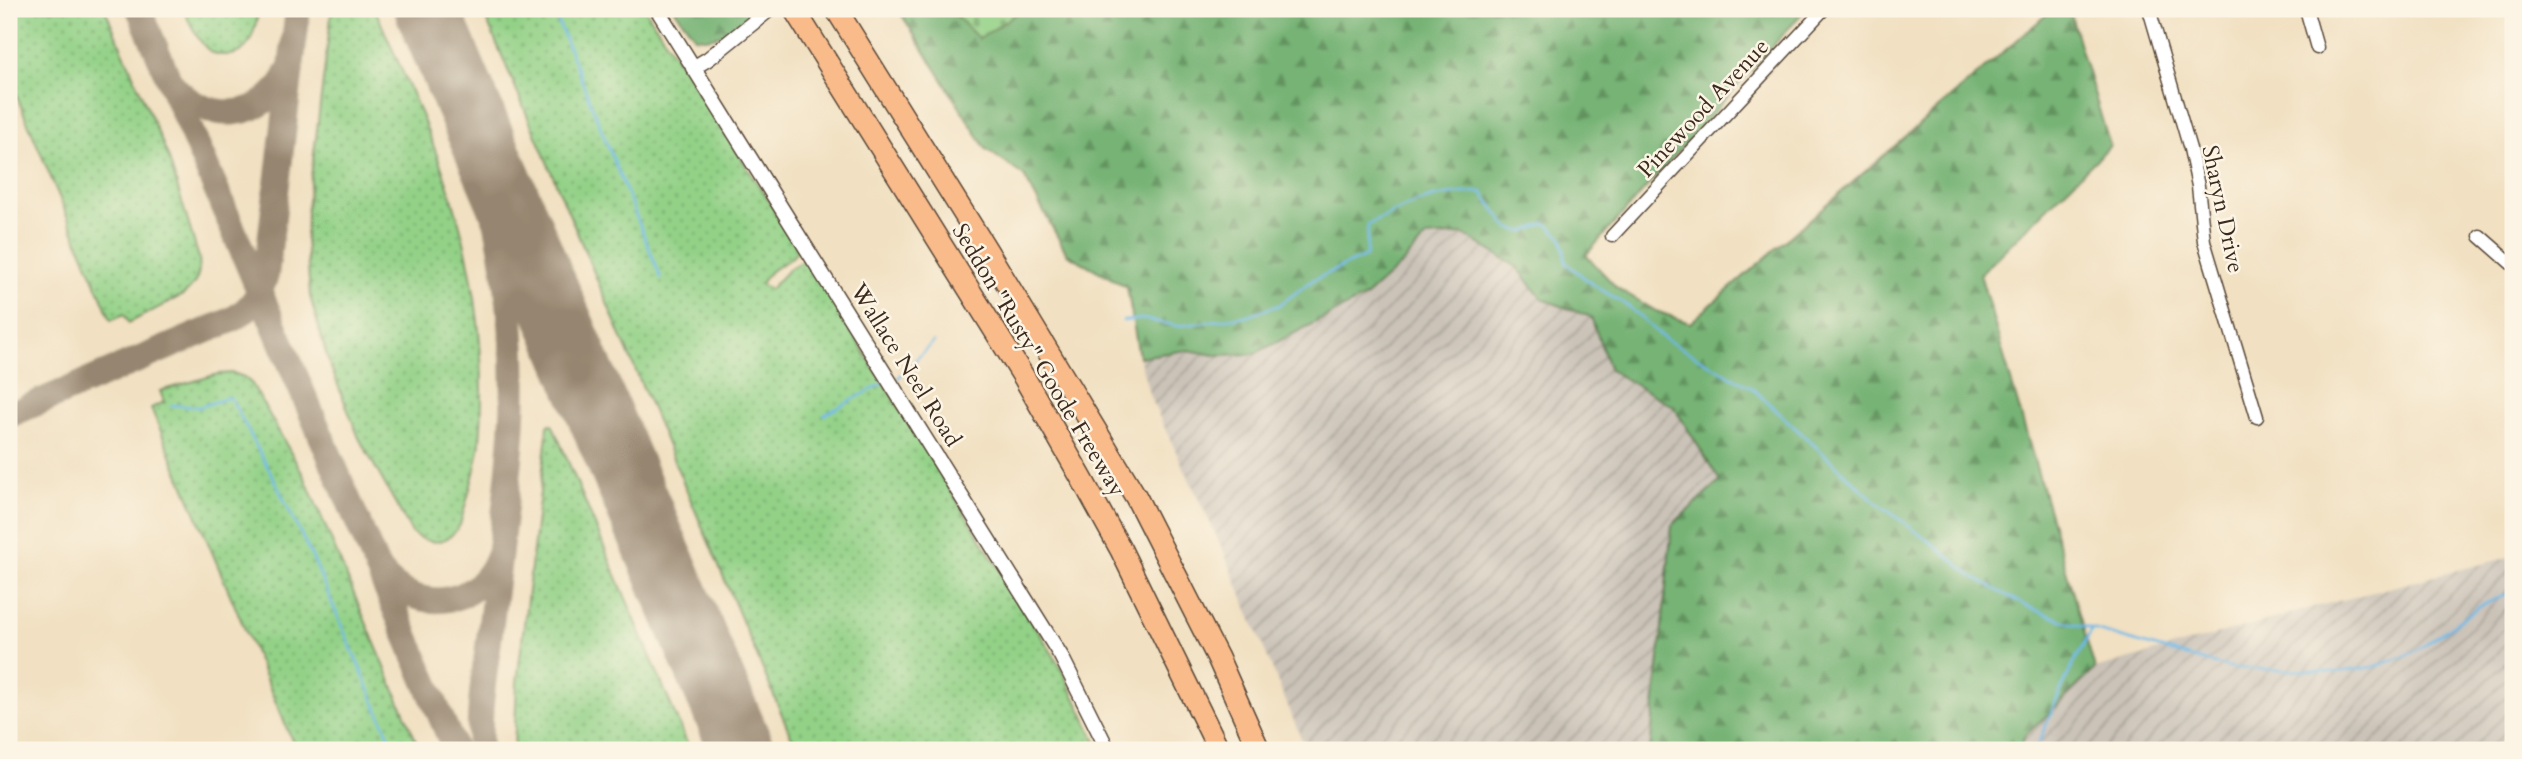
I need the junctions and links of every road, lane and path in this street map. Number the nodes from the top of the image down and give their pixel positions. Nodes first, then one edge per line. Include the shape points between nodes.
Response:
1 (657, 9) edge
2 (794, 9) edge
3 (836, 9) edge
4 (1824, 9) edge
5 (2149, 9) edge
6 (2306, 9) edge
7 (767, 11) edge
8 (2317, 48) dead end
9 (693, 68) junction
10 (1612, 236) dead end
11 (2480, 236) dead end
12 (2513, 265) edge
13 (2257, 417) dead end
14 (1108, 750) edge
15 (1219, 750) edge
16 (1259, 750) edge

1 - 9 street, Wallace Neel Road
2 - 15 highway, Seddon "Rusty" Goode Freeway via 1025,379 1121,550
3 - 16 highway, Seddon "Rusty" Goode Freeway via 1136,497
4 - 10 street, Pinewood Avenue
5 - 13 street, Sharyn Drive via 2190,149 2204,241
6 - 8 street
7 - 9 street
9 - 14 street, Wallace Neel Road via 1061,656
11 - 12 street

